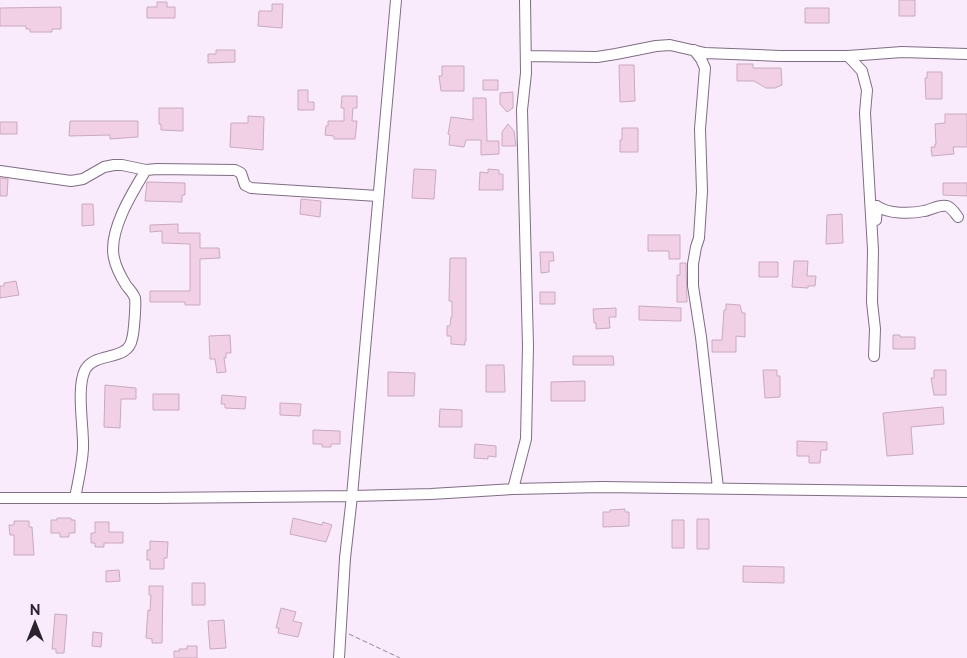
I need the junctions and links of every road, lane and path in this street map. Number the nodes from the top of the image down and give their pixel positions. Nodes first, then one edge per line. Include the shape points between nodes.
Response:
1 (396, 0) edge
2 (524, 0) edge
3 (694, 50) junction
4 (967, 54) edge
5 (526, 56) junction
6 (848, 56) junction
7 (146, 170) junction
8 (0, 171) edge
9 (378, 196) junction
10 (958, 217) dead end
11 (873, 250) junction
12 (874, 356) dead end
13 (718, 488) junction
14 (513, 489) junction
15 (967, 492) edge
16 (352, 496) junction
17 (0, 498) edge
18 (76, 498) junction
19 (342, 630) junction
20 (339, 658) edge
21 (400, 658) edge

1 - 9 street
2 - 5 street
3 - 5 street via 670,45 597,57
3 - 6 street via 780,56
3 - 13 street via 705,68 700,129 703,181 693,286
4 - 6 street via 902,52
5 - 14 street via 522,110 528,346 526,439
6 - 11 street via 862,71 867,90 865,113
7 - 8 street via 114,165 84,179 71,181
7 - 9 street via 235,170 251,188
7 - 18 street via 115,232 112,245 117,270 135,298 132,338 124,353 90,363 84,374 83,450
9 - 16 street
10 - 11 street via 945,206 899,212 882,210 877,206
11 - 12 street
13 - 14 street
13 - 15 street
14 - 16 street
16 - 18 street
16 - 19 street
17 - 18 street
19 - 20 street
19 - 21 path

